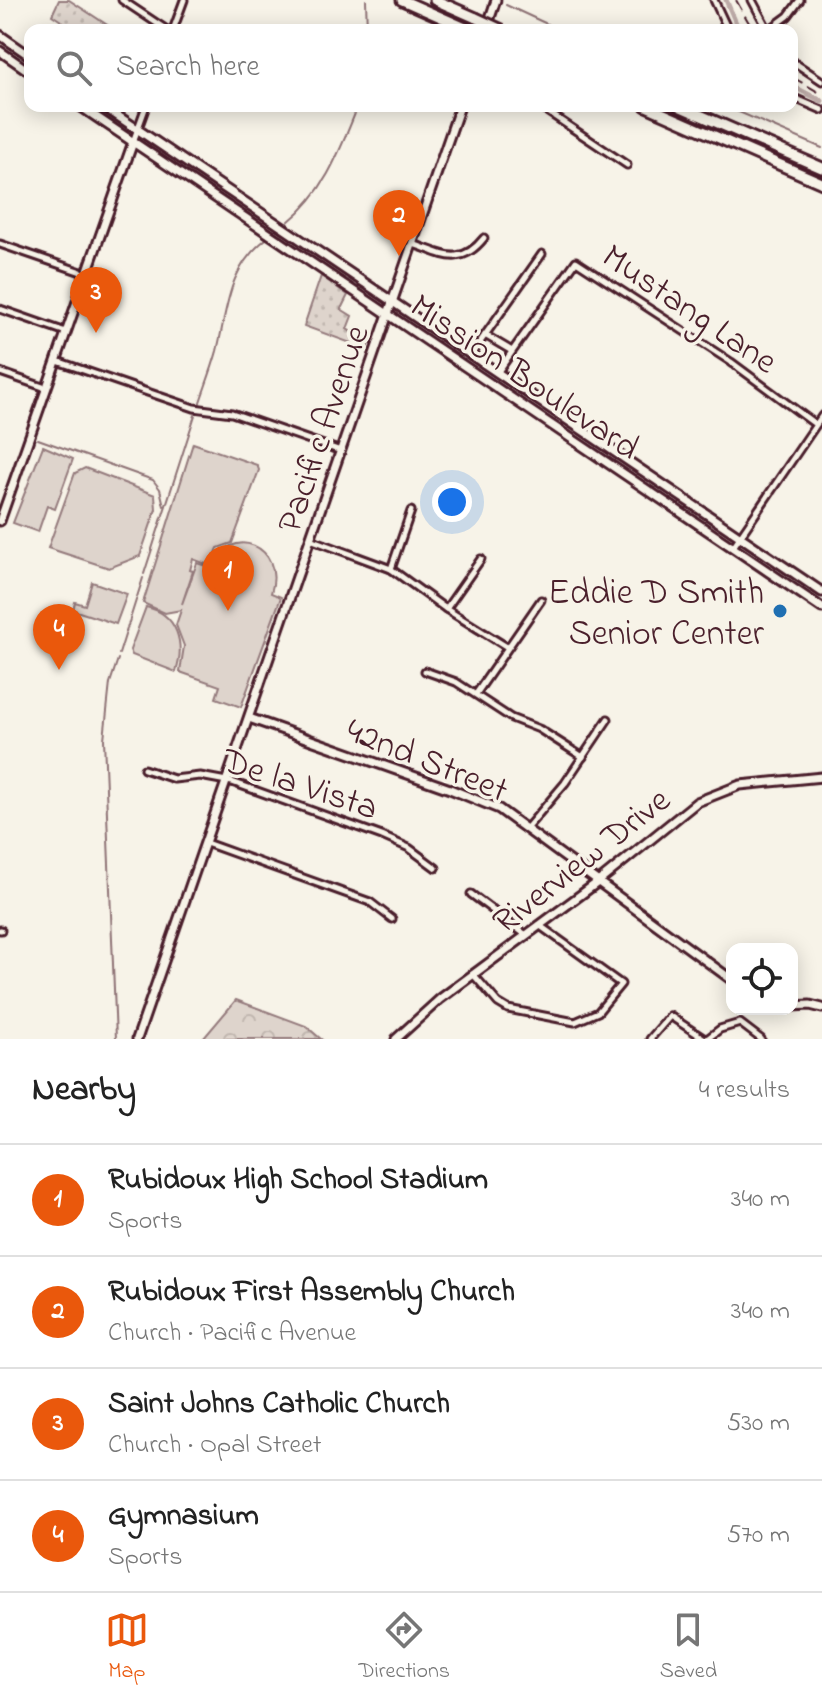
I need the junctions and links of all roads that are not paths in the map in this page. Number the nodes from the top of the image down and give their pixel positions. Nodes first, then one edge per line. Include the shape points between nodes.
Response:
1 (122, 0) edge
2 (184, 0) edge
3 (402, 0) edge
4 (435, 0) edge
5 (496, 0) edge
6 (714, 0) edge
7 (752, 0) edge
8 (800, 0) edge
9 (160, 24) edge
10 (173, 24) edge
11 (456, 24) edge
12 (488, 24) edge
13 (490, 24) edge
14 (725, 24) edge
15 (765, 24) edge
16 (777, 24) edge
17 (0, 35) edge
18 (0, 51) edge
19 (24, 52) edge
20 (798, 65) edge
21 (24, 68) edge
22 (822, 81) edge
23 (798, 100) edge
24 (822, 110) edge
25 (89, 112) edge
26 (112, 112) edge
27 (144, 112) edge
28 (458, 112) edge
29 (548, 112) edge
30 (660, 112) edge
31 (693, 112) edge
32 (138, 129) junction
33 (133, 142) junction
34 (627, 165) dead end
35 (822, 168) edge
36 (822, 183) edge
37 (484, 238) dead end
38 (0, 244) edge
39 (413, 244) junction
40 (542, 254) dead end
41 (87, 274) junction
42 (393, 302) junction
43 (0, 309) edge
44 (388, 314) junction
45 (67, 332) junction
46 (485, 335) junction
47 (513, 351) junction
48 (471, 355) junction
49 (57, 361) junction
50 (0, 372) edge
51 (497, 373) junction
52 (47, 388) junction
53 (822, 416) edge
54 (815, 424) junction
55 (341, 451) junction
56 (411, 511) dead end
57 (0, 521) edge
58 (740, 537) junction
59 (310, 539) junction
60 (733, 547) junction
61 (481, 559) dead end
62 (391, 569) junction
63 (822, 592) edge
64 (541, 600) dead end
65 (822, 608) edge
66 (446, 609) junction
67 (507, 647) junction
68 (425, 671) dead end
69 (476, 694) junction
70 (249, 718) junction
71 (608, 719) dead end
72 (583, 757) junction
73 (144, 769) dead end
74 (822, 777) edge
75 (227, 781) junction
76 (526, 829) junction
77 (206, 843) junction
78 (436, 868) dead end
79 (598, 882) junction
80 (471, 894) dead end
81 (392, 919) dead end
82 (539, 925) junction
83 (526, 935) junction
84 (473, 974) junction
85 (726, 976) edge
86 (798, 1006) edge
87 (822, 1008) edge
88 (137, 1039) edge
89 (396, 1039) edge
90 (650, 1039) edge
91 (706, 1039) edge
92 (761, 1039) edge

1 - 9 street
2 - 10 street
3 - 11 highway
4 - 13 highway, bridge
5 - 12 main road
6 - 14 street
7 - 15 street
8 - 16 street
17 - 19 main road
18 - 21 main road
20 - 22 street
23 - 24 street
25 - 33 main road, Mission Boulevard
26 - 32 main road, Mission Boulevard
27 - 32 street
28 - 39 main road, Pacific Avenue
29 - 34 street
30 - 36 highway
31 - 35 highway
32 - 33 street
32 - 42 main road, Mission Boulevard
33 - 41 main road
33 - 44 main road, Mission Boulevard
37 - 39 street via 463,257
38 - 41 street
39 - 42 main road, Pacific Avenue
40 - 46 street
41 - 45 main road
42 - 44 main road, Pacific Avenue
42 - 48 main road, Mission Boulevard
43 - 45 street
44 - 55 main road, Pacific Avenue
44 - 60 main road, Mission Boulevard
45 - 49 main road
46 - 47 street
46 - 48 street
47 - 51 street
47 - 54 street, Mustang Lane via 576,261
48 - 51 main road, Mission Boulevard
49 - 52 main road
49 - 55 street via 201,411 232,413
50 - 52 street
51 - 58 main road, Mission Boulevard
52 - 57 main road
53 - 54 street
54 - 58 street
55 - 59 main road, Pacific Avenue
56 - 62 street
58 - 60 street
58 - 63 main road, Mission Boulevard
59 - 62 street
59 - 70 main road, Pacific Avenue
60 - 65 main road, Mission Boulevard
61 - 66 street
62 - 66 street
64 - 67 street
66 - 67 street
67 - 69 street
68 - 69 street
69 - 72 street
70 - 75 main road, Pacific Avenue
70 - 76 main road, 42nd Street via 488,803
71 - 72 street
72 - 76 street
73 - 75 street, De la Vista via 174,779
74 - 79 main road, Riverview Drive via 763,782 713,794
75 - 77 main road, Pacific Avenue
75 - 78 street, De la Vista via 382,836
76 - 79 main road, 42nd Street
77 - 81 street via 370,902
77 - 88 main road, Pacific Avenue
79 - 82 main road, Riverview Drive
79 - 85 main road, 42nd Street
80 - 83 street
82 - 83 main road, Riverview Drive
82 - 84 street via 621,984 598,1012 575,1022 508,1009
83 - 84 main road, Riverview Drive
84 - 89 main road, Riverview Drive
86 - 87 main road
90 - 91 street via 670,1016
91 - 92 street via 740,1023

